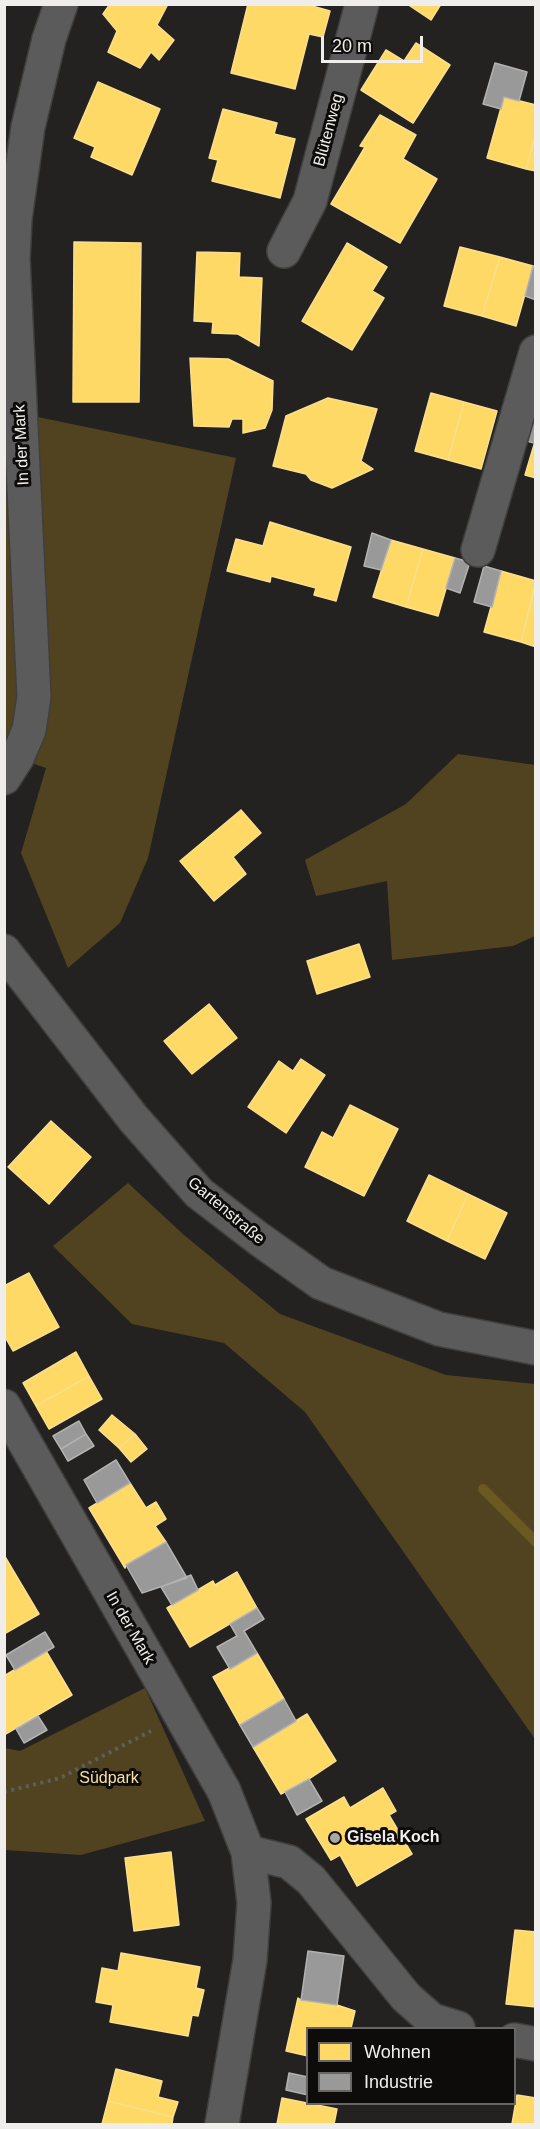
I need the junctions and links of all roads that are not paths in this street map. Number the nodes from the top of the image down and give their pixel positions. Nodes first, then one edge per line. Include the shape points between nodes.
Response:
1 (61, 4) edge
2 (362, 4) edge
3 (284, 251) dead end
4 (536, 352) edge
5 (478, 550) dead end
6 (4, 778) edge
7 (4, 951) edge
8 (536, 1348) edge
9 (4, 1406) edge
10 (248, 1852) junction
11 (455, 2027) edge
12 (516, 2040) edge
13 (536, 2044) edge
14 (222, 2124) edge

1 - 6 street, In der Mark via 28,127 15,219 13,259 34,697 29,729
2 - 3 street, Blütenweg via 310,201
4 - 5 street
7 - 8 street, Gartenstraße via 133,1118 199,1193 259,1239 321,1283 439,1329
9 - 10 street, In der Mark via 224,1791
10 - 11 street via 289,1862 311,1880 406,1997 432,2020
10 - 14 street, In der Mark via 254,1903 250,1960
12 - 13 street

